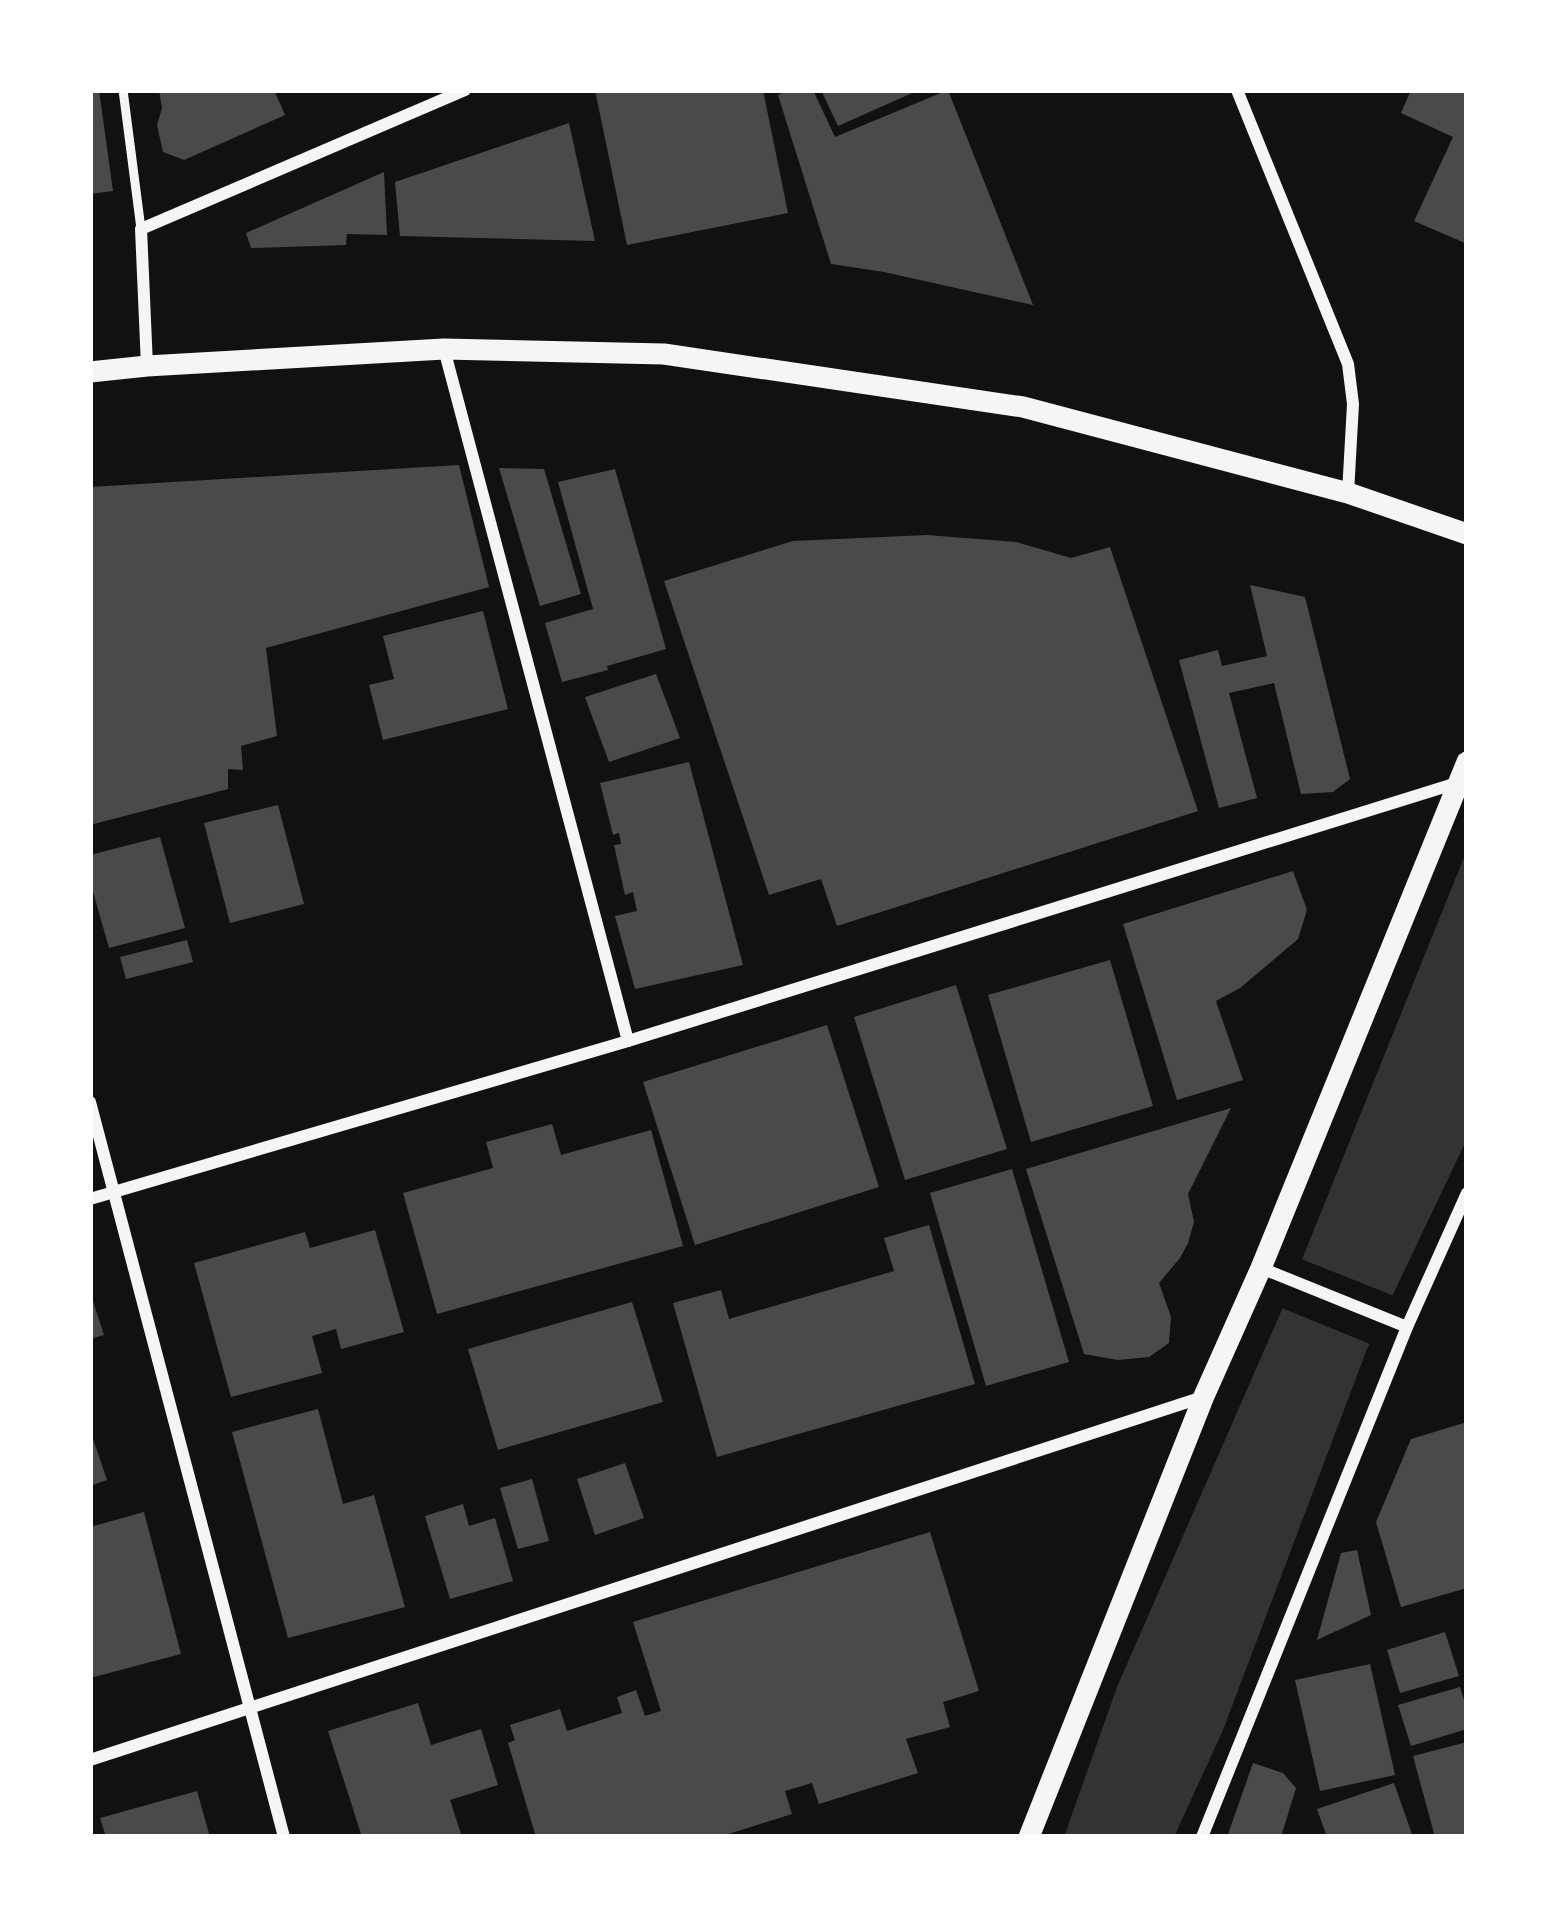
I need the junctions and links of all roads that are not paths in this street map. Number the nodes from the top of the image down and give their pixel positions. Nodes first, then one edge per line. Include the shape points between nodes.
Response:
1 (124, 90) edge
2 (465, 90) edge
3 (1237, 90) edge
4 (142, 229) junction
5 (444, 350) junction
6 (147, 366) junction
7 (90, 373) edge
8 (1348, 493) junction
9 (1467, 534) edge
10 (1463, 772) edge
11 (628, 1041) junction
12 (90, 1102) edge
13 (113, 1192) junction
14 (1467, 1192) edge
15 (90, 1199) edge
16 (1261, 1268) junction
17 (1407, 1327) junction
18 (1204, 1396) junction
19 (250, 1709) junction
20 (90, 1760) edge
21 (284, 1837) edge
22 (1028, 1837) edge
23 (1202, 1837) edge

1 - 4 lane
2 - 4 street
3 - 8 street via 1348,364
4 - 6 street
5 - 6 street
5 - 8 street via 664,354 1023,407
5 - 11 street
6 - 7 street
8 - 9 street
10 - 11 street
10 - 16 street
11 - 13 street
12 - 13 street
13 - 15 street
13 - 19 street
14 - 17 street
16 - 17 street
16 - 18 street
17 - 23 street
18 - 19 street
18 - 22 street
19 - 20 street
19 - 21 street

